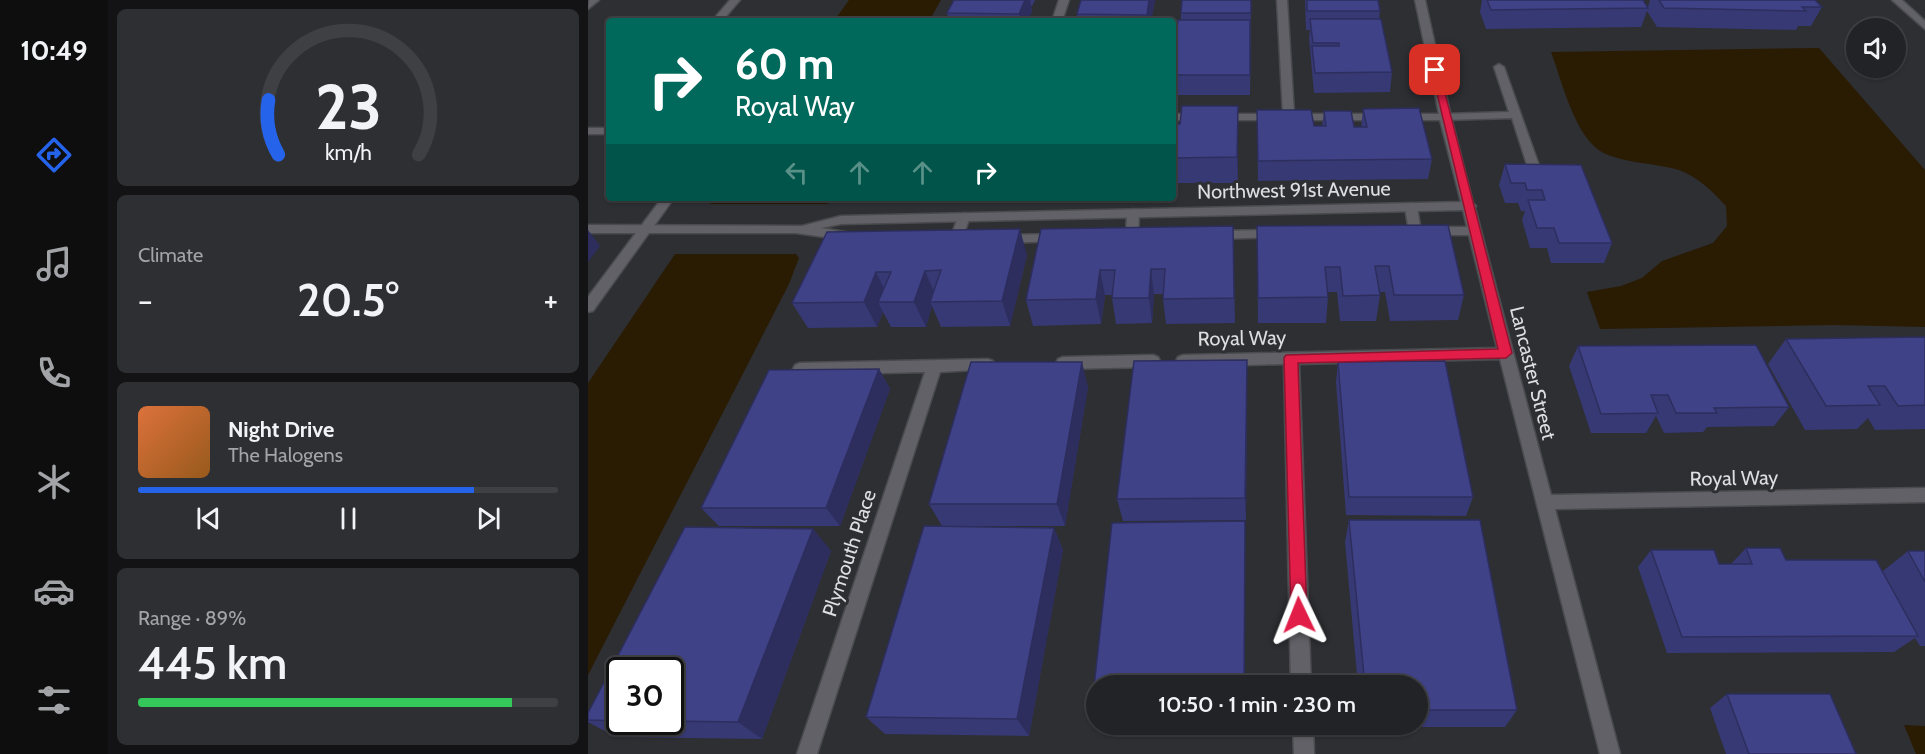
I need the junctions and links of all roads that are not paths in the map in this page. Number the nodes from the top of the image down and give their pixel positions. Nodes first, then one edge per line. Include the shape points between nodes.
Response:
1 (594, 0) edge
2 (735, 0) edge
3 (1064, 0) edge
4 (1282, 0) edge
5 (1420, 0) edge
6 (1897, 0) edge
7 (588, 6) edge
8 (720, 18) edge
9 (1058, 18) edge
10 (1925, 27) edge
11 (1499, 67) dead end
12 (1515, 116) junction
13 (1176, 117) edge
14 (1290, 117) junction
15 (1445, 117) junction
16 (588, 131) edge
17 (606, 131) edge
18 (1535, 171) edge
19 (666, 201) edge
20 (1470, 206) junction
21 (1411, 207) junction
22 (1133, 213) junction
23 (964, 217) junction
24 (588, 229) edge
25 (645, 229) junction
26 (796, 229) junction
27 (1475, 231) junction
28 (1285, 234) edge
29 (855, 236) edge
30 (1203, 236) edge
31 (1132, 237) edge
32 (1072, 238) edge
33 (588, 307) edge
34 (1506, 353) junction
35 (1291, 358) junction
36 (1053, 363) edge
37 (1006, 364) edge
38 (934, 366) junction
39 (800, 369) edge
40 (1925, 495) edge
41 (1544, 502) junction
42 (1301, 675) edge
43 (1303, 735) edge
44 (807, 754) edge
45 (1304, 754) edge
46 (1610, 754) edge

1 - 7 street
2 - 8 street
3 - 9 street
4 - 14 street
5 - 15 street, Lancaster Street
6 - 10 street
11 - 12 street
12 - 15 street
12 - 18 street
13 - 14 street
14 - 15 street
15 - 20 street, Lancaster Street
16 - 17 street
19 - 25 street
20 - 21 street, Northwest 91st Avenue
20 - 27 street, Lancaster Street
21 - 22 street, Northwest 91st Avenue
21 - 27 street via 1409,232
22 - 23 street, Northwest 91st Avenue
22 - 31 street
23 - 26 street, Northwest 91st Avenue via 841,220
23 - 32 street via 950,239
24 - 25 street, Northwest 91st Avenue
25 - 26 street, Northwest 91st Avenue
25 - 33 street
26 - 29 street, Northwest 91st Avenue
27 - 34 street, Lancaster Street
28 - 30 street
34 - 35 street, Royal Way
34 - 41 street, Lancaster Street
35 - 36 street, Royal Way
35 - 42 street
37 - 38 street
38 - 39 street
38 - 44 street, Plymouth Place
40 - 41 street, Royal Way
41 - 46 street, Lancaster Street
43 - 45 street

